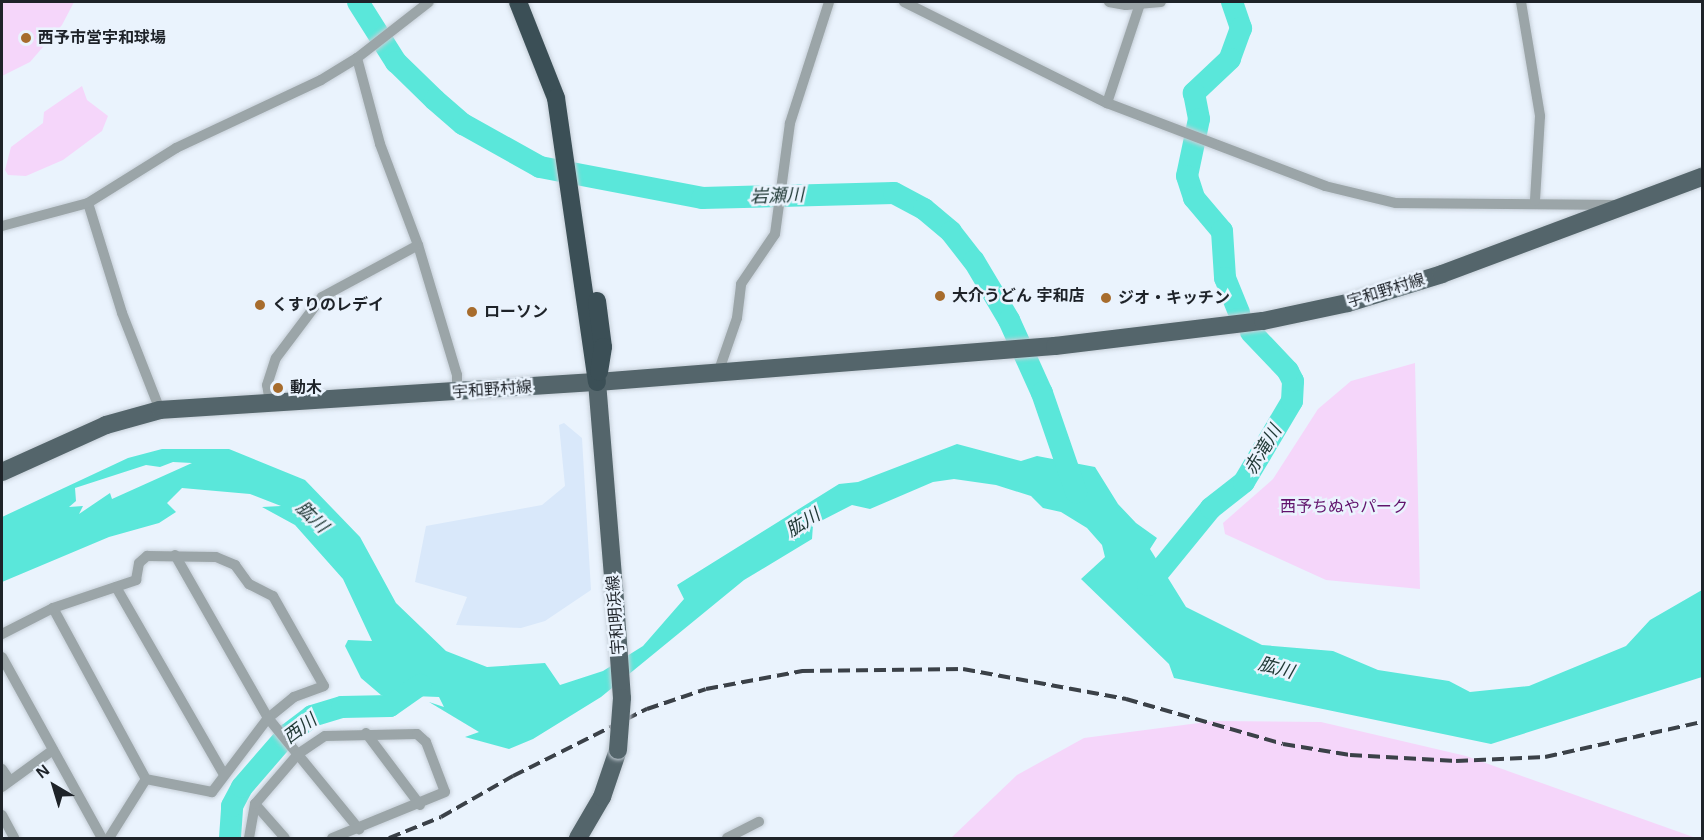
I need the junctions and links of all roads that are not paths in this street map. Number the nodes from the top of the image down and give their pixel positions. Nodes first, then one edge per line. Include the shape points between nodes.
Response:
1 (429, 2) edge
2 (518, 2) edge
3 (531, 2) edge
4 (829, 2) edge
5 (904, 2) edge
6 (1109, 2) edge
7 (1161, 2) edge
8 (1521, 2) edge
9 (1140, 4) junction
10 (361, 54) junction
11 (559, 97) junction
12 (1107, 103) junction
13 (1702, 177) edge
14 (1535, 201) junction
15 (88, 203) junction
16 (1626, 205) junction
17 (2, 226) edge
18 (418, 245) junction
19 (718, 373) junction
20 (597, 382) junction
21 (457, 392) junction
22 (270, 403) junction
23 (160, 410) junction
24 (2, 472) edge
25 (175, 555) junction
26 (116, 587) junction
27 (53, 608) junction
28 (2, 634) edge
29 (2, 657) edge
30 (268, 718) junction
31 (366, 733) junction
32 (53, 750) junction
33 (298, 754) junction
34 (2, 769) edge
35 (224, 775) junction
36 (146, 779) junction
37 (6, 784) edge
38 (255, 804) junction
39 (420, 805) junction
40 (2, 815) edge
41 (759, 822) dead end
42 (359, 829) junction
43 (15, 838) edge
44 (102, 838) edge
45 (109, 838) edge
46 (249, 838) edge
47 (285, 838) edge
48 (332, 838) edge
49 (578, 838) edge
50 (726, 838) edge

1 - 10 street
2 - 11 highway
3 - 11 highway
4 - 19 street via 790,123 775,228 741,284 737,318
5 - 12 street
6 - 9 street
7 - 9 street
8 - 14 street via 1540,116
9 - 12 street
10 - 15 street via 321,80 176,148
10 - 18 street via 380,144
11 - 20 highway via 582,217 590,350
12 - 14 street via 1325,186 1396,203 1503,207
13 - 16 main road, 宇和野村線
14 - 16 street
15 - 17 street
15 - 23 street via 123,313
16 - 19 main road, 宇和野村線 via 1442,274 1347,303 1263,321 1055,346
18 - 21 street via 457,375
18 - 22 street via 322,297 276,358 267,385
19 - 20 main road, 宇和野村線
20 - 21 main road, 宇和野村線
20 - 49 main road, 宇和明浜線, bridge via 622,698 618,750 602,797
21 - 22 main road, 宇和野村線
22 - 23 main road, 宇和野村線
23 - 24 main road, 宇和野村線 via 106,425
25 - 26 street via 147,556 139,563 136,580
25 - 30 street
25 - 30 street via 216,557 235,565 249,584 273,596 324,686 294,697
26 - 27 street
26 - 35 street
27 - 28 street
27 - 36 street
29 - 32 street
30 - 33 street
30 - 35 street
31 - 33 street via 325,736
31 - 39 street
31 - 39 street via 417,734 426,742 445,792
32 - 37 street
32 - 44 street
33 - 38 street
33 - 42 street
34 - 37 street
35 - 36 street via 212,792
36 - 45 street
38 - 46 street
38 - 47 street
39 - 42 street
40 - 43 street
41 - 50 street
42 - 48 street

